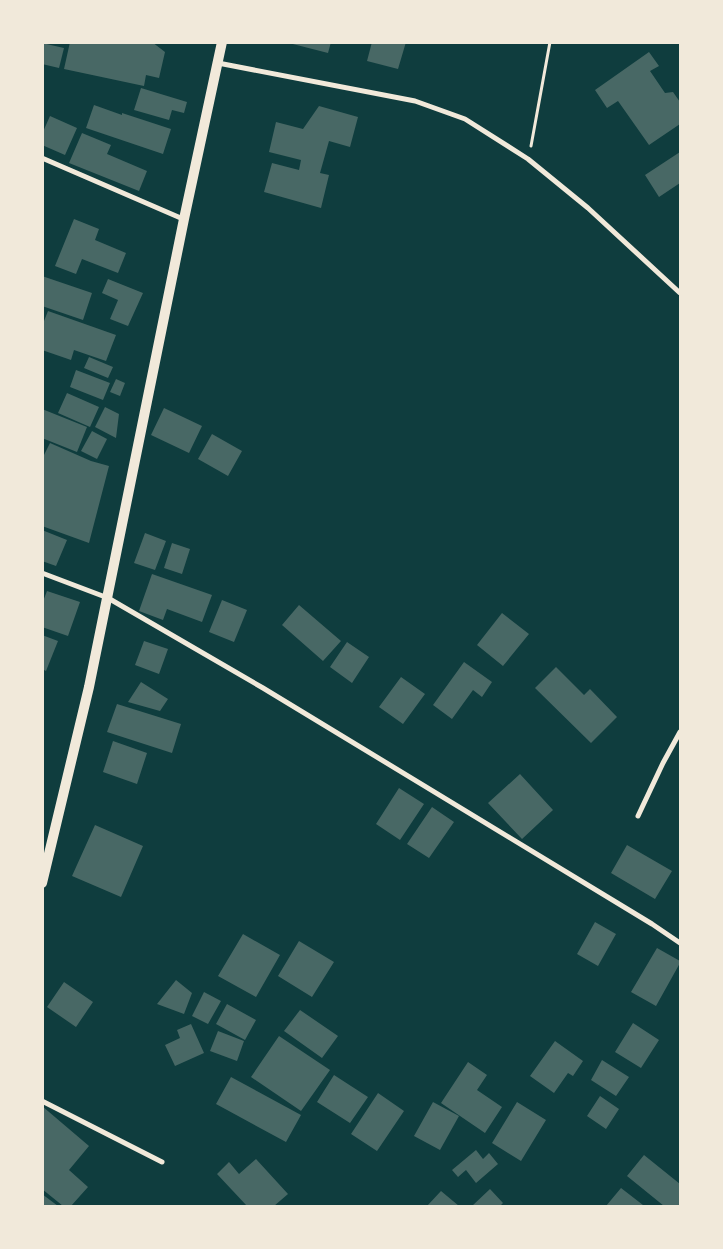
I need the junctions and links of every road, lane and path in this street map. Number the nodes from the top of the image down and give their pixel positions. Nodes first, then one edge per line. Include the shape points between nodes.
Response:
1 (222, 42) edge
2 (550, 42) edge
3 (218, 63) junction
4 (42, 158) edge
5 (528, 159) junction
6 (184, 219) junction
7 (680, 293) edge
8 (42, 573) edge
9 (108, 598) junction
10 (680, 732) edge
11 (638, 816) dead end
12 (42, 883) edge
13 (680, 943) edge
14 (42, 1100) edge
15 (162, 1162) dead end

1 - 3 main road
2 - 5 path
3 - 5 street via 415,101 465,119
3 - 6 main road
4 - 6 street
5 - 7 street via 588,208
6 - 9 main road
8 - 9 street
9 - 12 main road
9 - 13 street via 263,688
10 - 11 street
14 - 15 street

